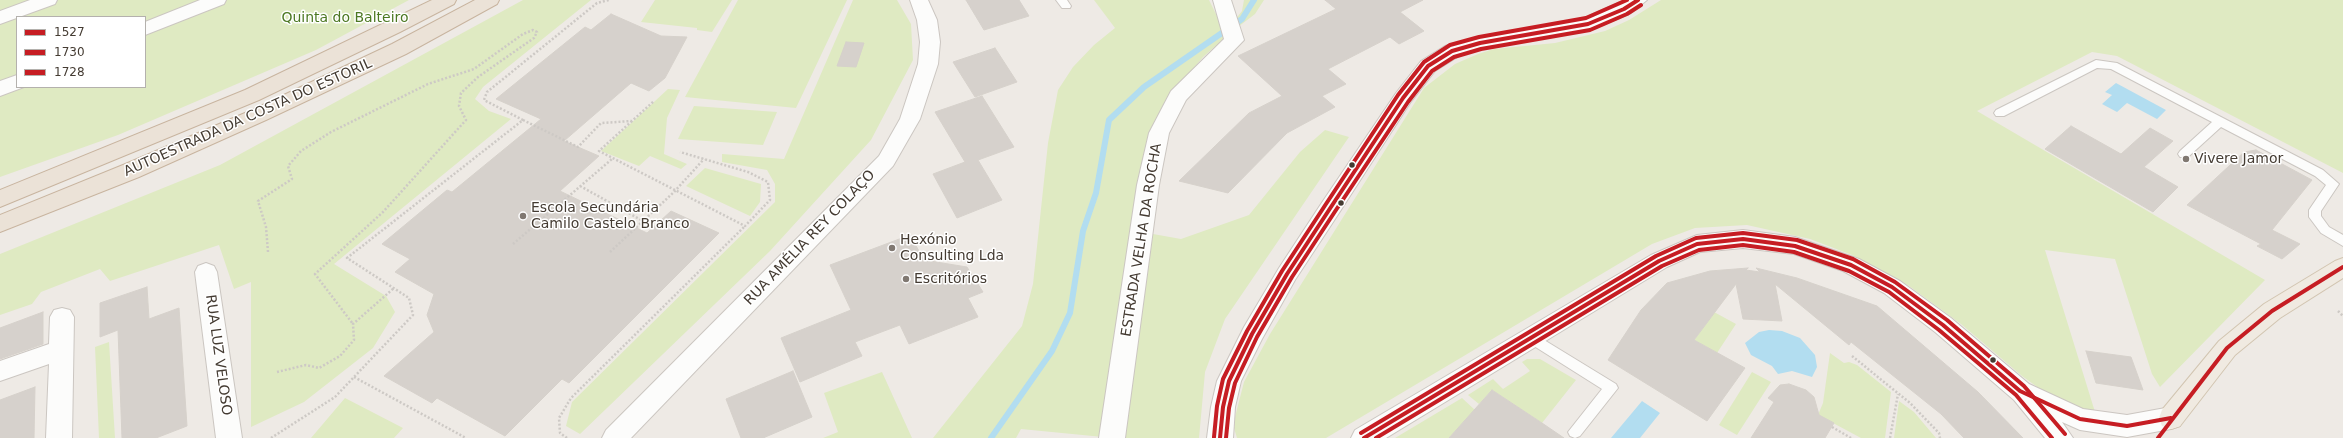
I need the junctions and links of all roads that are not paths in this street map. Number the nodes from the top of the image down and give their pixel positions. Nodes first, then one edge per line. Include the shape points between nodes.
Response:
1 (48, 0) edge
2 (216, 0) edge
3 (447, 0) edge
4 (490, 0) edge
5 (919, 0) edge
6 (1638, 0) edge
7 (1223, 5) edge
8 (0, 18) edge
9 (146, 29) edge
10 (16, 82) edge
11 (0, 89) edge
12 (2000, 113) dead end
13 (2221, 121) junction
14 (2184, 154) dead end
15 (0, 199) edge
16 (0, 224) edge
17 (2343, 241) edge
18 (2343, 267) edge
19 (206, 272) dead end
20 (62, 316) dead end
21 (1531, 337) junction
22 (62, 350) junction
23 (0, 371) edge
24 (2020, 391) junction
25 (2165, 428) edge
26 (1575, 432) dead end
27 (1221, 436) edge
28 (59, 438) edge
29 (229, 438) edge
30 (615, 438) edge
31 (1112, 438) edge
32 (1364, 438) edge
33 (2060, 438) edge

1 - 8 street
2 - 9 street
3 - 15 highway, AUTOESTRADA DA COSTA DO ESTORIL via 252,95
4 - 16 highway, AUTOESTRADA DA COSTA DO ESTORIL via 399,49 259,115
5 - 30 street, RUA AMÉLIA REY COLAÇO via 930,42 928,64 910,119 886,161
6 - 27 street via 1624,9 1588,24 1480,43 1452,51 1428,66 1403,98 1252,334 1229,381
7 - 31 street, ESTRADA VELHA DA ROCHA via 1234,40 1178,96 1159,133 1148,185
10 - 11 street
12 - 13 lane via 2096,64 2113,66
13 - 14 lane
13 - 17 lane via 2319,173 2333,184 2315,210 2315,217 2325,230
18 - 25 main road via 2272,311 2227,348
19 - 29 street, RUA LUZ VELOSO
20 - 22 street
21 - 24 street via 1659,261 1697,244 1743,239 1794,246 1851,264 1892,287 1943,325
21 - 26 lane via 1611,388
21 - 32 street
22 - 23 street
22 - 28 street
24 - 25 street via 2080,419 2126,426
24 - 33 street

